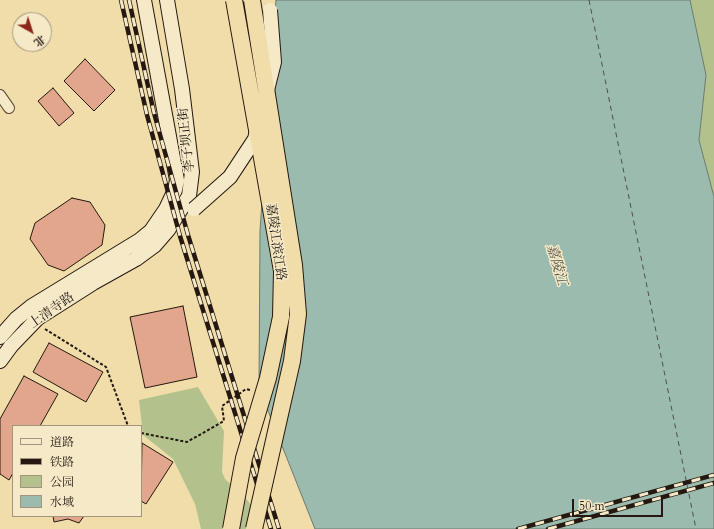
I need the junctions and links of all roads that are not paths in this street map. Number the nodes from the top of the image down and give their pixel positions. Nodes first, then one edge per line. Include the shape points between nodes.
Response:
1 (144, 0) edge
2 (167, 0) edge
3 (234, 0) edge
4 (252, 0) edge
5 (268, 0) edge
6 (0, 95) edge
7 (9, 108) dead end
8 (156, 245) junction
9 (90, 277) junction
10 (0, 337) edge
11 (0, 361) edge
12 (231, 529) edge
13 (254, 529) edge

1 - 9 main road, 李子坝正街 via 177,180 166,209 151,231
2 - 8 main road, 李子坝正街 via 182,89 192,172 189,196
3 - 12 main road, 嘉陵江滨江路, bridge via 282,271 281,317 268,378 244,458
4 - 13 main road, 嘉陵江滨江路, bridge via 294,265 298,314 292,361
5 - 8 main road, bridge via 274,62 254,139 230,177
6 - 7 street
8 - 9 main road, 李子坝正街 via 136,259
9 - 10 main road, 上清寺路 via 32,306
9 - 11 main road, 上清寺路 via 34,322 10,346

